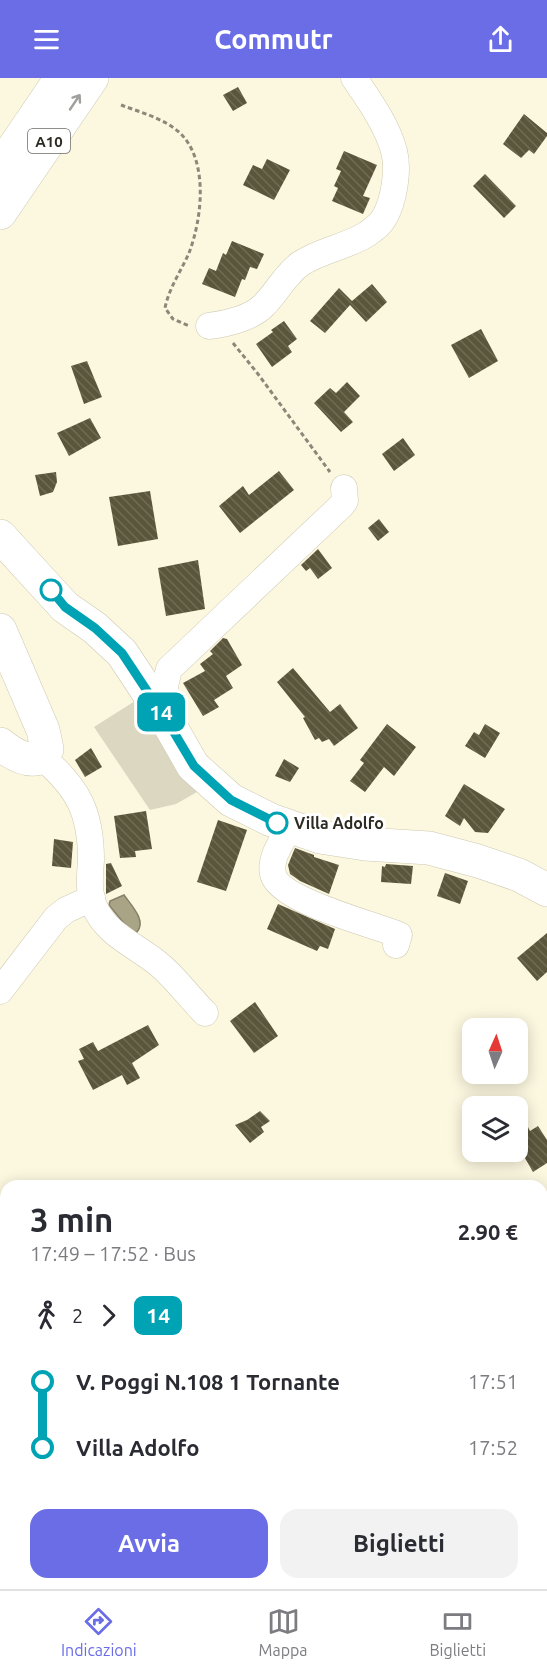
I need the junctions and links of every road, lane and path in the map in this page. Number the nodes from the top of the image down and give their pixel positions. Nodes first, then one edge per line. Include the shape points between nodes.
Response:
1 (61, 78) edge
2 (92, 78) edge
3 (354, 78) edge
4 (121, 105) dead end
5 (0, 168) edge
6 (0, 213) edge
7 (214, 326) junction
8 (344, 488) joint
9 (0, 536) edge
10 (0, 630) edge
11 (169, 724) junction
12 (0, 744) edge
13 (42, 757) junction
14 (290, 827) junction
15 (547, 890) edge
16 (92, 898) junction
17 (396, 945) dead end
18 (0, 992) edge
19 (205, 1013) dead end
20 (0, 1427) edge
21 (0, 1443) edge

1 - 5 main road, A10
6 -> 2 main road, A10
3 - 7 street via 394,151 393,190 384,218 365,235 303,262 255,312
4 - 7 path via 180,133 188,144 200,189 199,216 189,252 165,308 178,322 195,327
7 - 8 path via 258,374 313,452
8 - 11 street via 342,505 169,669 165,686
9 - 11 main road via 65,607 122,653
10 - 13 main road via 43,730 47,749
11 - 14 main road via 194,766 231,800
12 - 13 main road via 28,759
13 - 16 street via 62,774 82,805 90,828
14 - 15 main road via 341,841 429,848 519,875
14 - 17 street via 272,867 275,880 290,893 320,908 399,934
16 - 18 street via 56,918
16 - 19 street via 105,923 119,938 162,967
20 - 21 street

